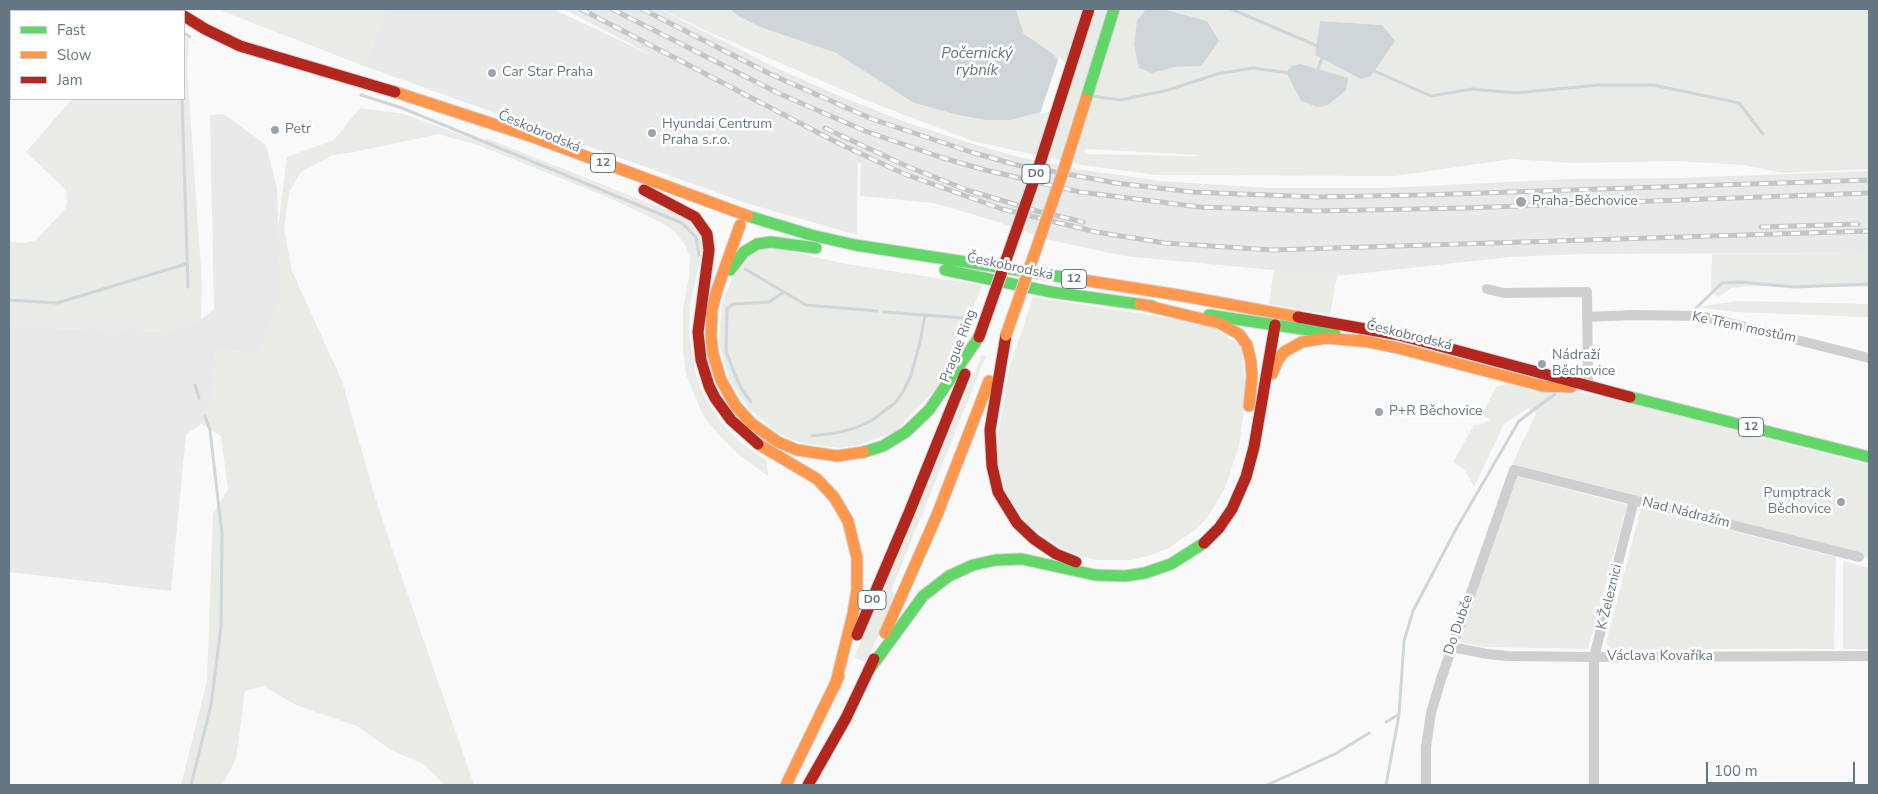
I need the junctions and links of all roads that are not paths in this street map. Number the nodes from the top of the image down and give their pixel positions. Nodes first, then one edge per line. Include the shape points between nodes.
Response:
1 (1089, 9) edge
2 (1114, 9) edge
3 (185, 16) edge
4 (472, 118) junction
5 (644, 190) junction
6 (708, 214) dead end
7 (736, 218) junction
8 (816, 248) junction
9 (1487, 289) dead end
10 (1140, 304) junction
11 (712, 310) junction
12 (1272, 312) junction
13 (1587, 317) junction
14 (698, 324) junction
15 (1270, 324) junction
16 (1370, 342) junction
17 (975, 344) junction
18 (1001, 355) junction
19 (1869, 358) edge
20 (1588, 386) junction
21 (1259, 415) junction
22 (1869, 457) edge
23 (1242, 462) junction
24 (1514, 470) joint
25 (1634, 500) junction
26 (1859, 557) dead end
27 (1452, 647) junction
28 (1869, 656) edge
29 (1594, 657) junction
30 (869, 670) junction
31 (834, 686) junction
32 (786, 785) edge
33 (808, 785) edge
34 (1426, 785) edge
35 (1594, 785) edge

1 - 17 main road, Prague Ring / D0, bridge via 1037,171
2 - 18 main road, D0, bridge
3 - 4 main road, Českobrodská / 12 via 240,46 413,97
4 - 5 main road, Českobrodská / 12 via 528,146
4 - 7 main road, Českobrodská / 12 via 533,137
5 - 6 main road, Českobrodská / 12
5 - 14 main road via 695,218 707,234 709,250
7 - 8 main road, Českobrodská / 12
7 - 11 main road
7 - 12 main road, Českobrodská / 12 via 855,245
7 - 14 main road
8 - 10 main road, Českobrodská via 950,270 1051,292
8 - 11 main road via 771,242 750,247 730,269
9 - 13 street via 1504,293 1587,292
10 - 15 main road, Českobrodská
10 - 23 main road via 1219,323 1244,339 1252,377
11 - 17 main road via 715,363 735,405 750,423 770,438 797,450 817,454 859,454 884,446 906,432 929,410
12 - 15 main road
12 - 20 main road, Českobrodská / 12 via 1399,336
13 - 19 street, Ke Třem mostům via 1701,316
13 - 20 street
14 - 31 main road via 698,346 704,372 726,415 755,443 817,479 834,497 848,521 857,558 857,589
15 - 16 main road, Českobrodská
15 - 21 main road
15 - 23 main road
16 - 20 main road, Českobrodská via 1543,386
16 - 21 main road via 1319,338 1289,348 1275,365
17 - 31 main road, Prague Ring / D0 via 909,513
18 - 23 main road via 990,430 996,486 1018,523 1034,539 1062,556 1089,565 1122,568 1172,554 1198,537 1214,519 1230,494
18 - 30 main road, D0 via 937,515
20 - 22 main road, Českobrodská / 12
21 - 30 main road via 1249,468 1236,502 1219,528 1189,554 1154,570 1125,576 1087,574 1022,559 973,565 944,579 923,596
24 - 25 street, Nad Nádražím
24 - 27 street, Do Dubče
25 - 26 street, Nad Nádražím
25 - 29 street, K Železnici
27 - 29 street, Václava Kovaříka via 1508,656
27 - 34 street, Do Dubče via 1428,730
28 - 29 street, Václava Kovaříka
29 - 35 street, K Železnici
30 - 33 main road
31 - 32 main road

